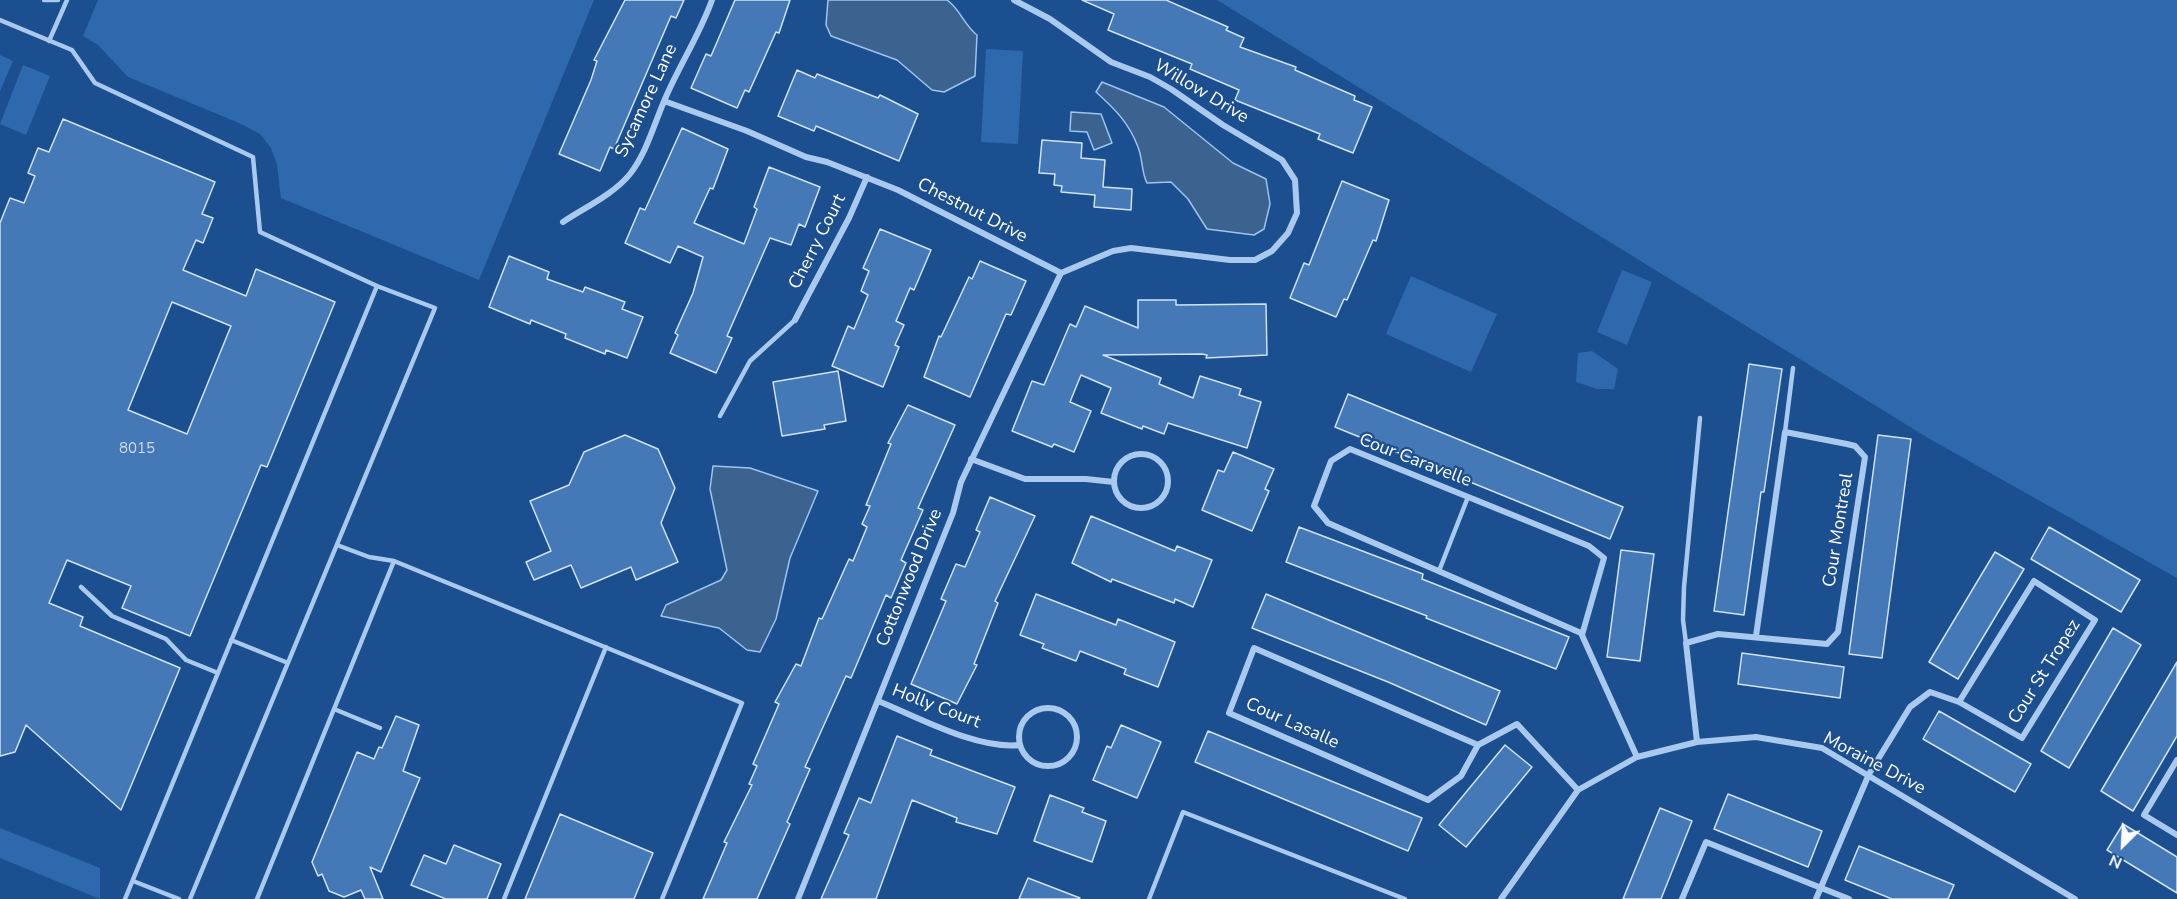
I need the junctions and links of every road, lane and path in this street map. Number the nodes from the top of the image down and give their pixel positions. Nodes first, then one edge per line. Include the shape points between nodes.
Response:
1 (44, 0) edge
2 (58, 0) edge
3 (67, 0) edge
4 (711, 0) edge
5 (1014, 0) edge
6 (0, 20) edge
7 (49, 41) junction
8 (664, 101) junction
9 (867, 177) junction
10 (563, 222) dead end
11 (1061, 273) junction
12 (377, 286) junction
13 (795, 320) joint
14 (1793, 368) dead end
15 (720, 416) dead end
16 (1700, 418) dead end
17 (1785, 432) junction
18 (971, 459) junction
19 (1114, 482) junction
20 (1468, 497) junction
21 (337, 545) junction
22 (394, 561) junction
23 (1439, 571) junction
24 (81, 587) dead end
25 (1582, 635) junction
26 (1756, 636) junction
27 (231, 640) junction
28 (1686, 643) junction
29 (606, 648) junction
30 (288, 663) junction
31 (218, 673) junction
32 (878, 701) junction
33 (1959, 702) junction
34 (334, 709) junction
35 (380, 728) dead end
36 (1697, 742) junction
37 (1020, 745) junction
38 (1478, 746) junction
39 (1637, 757) junction
40 (2177, 760) edge
41 (1869, 774) junction
42 (1578, 790) junction
43 (2177, 835) edge
44 (133, 881) junction
45 (1821, 887) junction
46 (126, 899) edge
47 (179, 899) edge
48 (190, 899) edge
49 (257, 899) edge
50 (504, 899) edge
51 (662, 899) edge
52 (798, 899) edge
53 (1149, 899) edge
54 (1405, 899) edge
55 (1502, 899) edge
56 (1682, 899) edge
57 (1816, 899) edge
58 (1849, 899) edge
59 (2075, 899) edge

1 - 2 lane
3 - 7 lane
4 - 8 street, Sycamore Lane via 703,25
5 - 11 street, Willow Drive via 1050,19 1111,62 1172,89 1282,160 1295,180 1297,213 1288,233 1272,251 1255,260 1131,248 1113,250
6 - 7 lane
7 - 12 lane via 72,50 95,83 253,158 260,232
8 - 9 street, Chestnut Drive
8 - 10 street, Sycamore Lane via 643,153 629,175
9 - 11 street, Chestnut Drive
9 - 13 street, Cherry Court
11 - 18 street, Cottonwood Drive
12 - 21 lane via 435,308
12 - 27 lane
13 - 15 lane via 750,361
14 - 17 lane
16 - 28 lane via 1684,587
17 - 26 street
17 - 26 street, Cour Montreal via 1855,446 1865,457 1838,632 1827,644
18 - 19 street via 1025,479
18 - 32 street, Cottonwood Drive
19 - 19 street via 1128,505 1145,508 1161,500 1168,484 1164,467 1142,454 1126,459
20 - 23 lane
20 - 23 street, Cour Caravelle via 1350,449 1331,461 1314,506 1328,522
20 - 25 street, Cour Caravelle via 1589,546 1604,558
21 - 22 lane
21 - 30 lane
22 - 29 lane
22 - 34 lane
23 - 25 street, Cour Caravelle
24 - 31 lane via 112,616 166,639 186,660
25 - 39 street
26 - 28 street, Cour Montreal via 1718,634
27 - 30 lane
27 - 31 lane
28 - 36 street
29 - 50 lane
29 - 51 lane via 742,703
30 - 48 lane
31 - 44 lane
32 - 37 street, Holly Court via 969,738 1008,747
32 - 52 street, Cottonwood Drive
33 - 33 street, Cour St Tropez via 2034,581 2095,620 2022,738
33 - 41 street, Cour St Tropez via 1930,692 1910,706
34 - 35 lane
34 - 49 lane
36 - 39 street, Moraine Drive
36 - 41 street, Moraine Drive via 1756,737 1822,748
37 - 37 street via 1030,761 1048,766 1058,764 1066,760 1076,743 1074,724 1061,710 1042,708 1025,718 1018,736
38 - 38 street, Cour Lasalle via 1254,648 1229,712 1428,800 1461,776
38 - 42 street via 1517,724
39 - 42 street, Moraine Drive
40 - 43 street via 2144,815
41 - 45 street
41 - 59 street, Moraine Drive
42 - 55 street
44 - 46 lane
44 - 47 lane
45 - 56 street via 1706,842
45 - 57 street
45 - 58 street
53 - 54 lane via 1183,813

